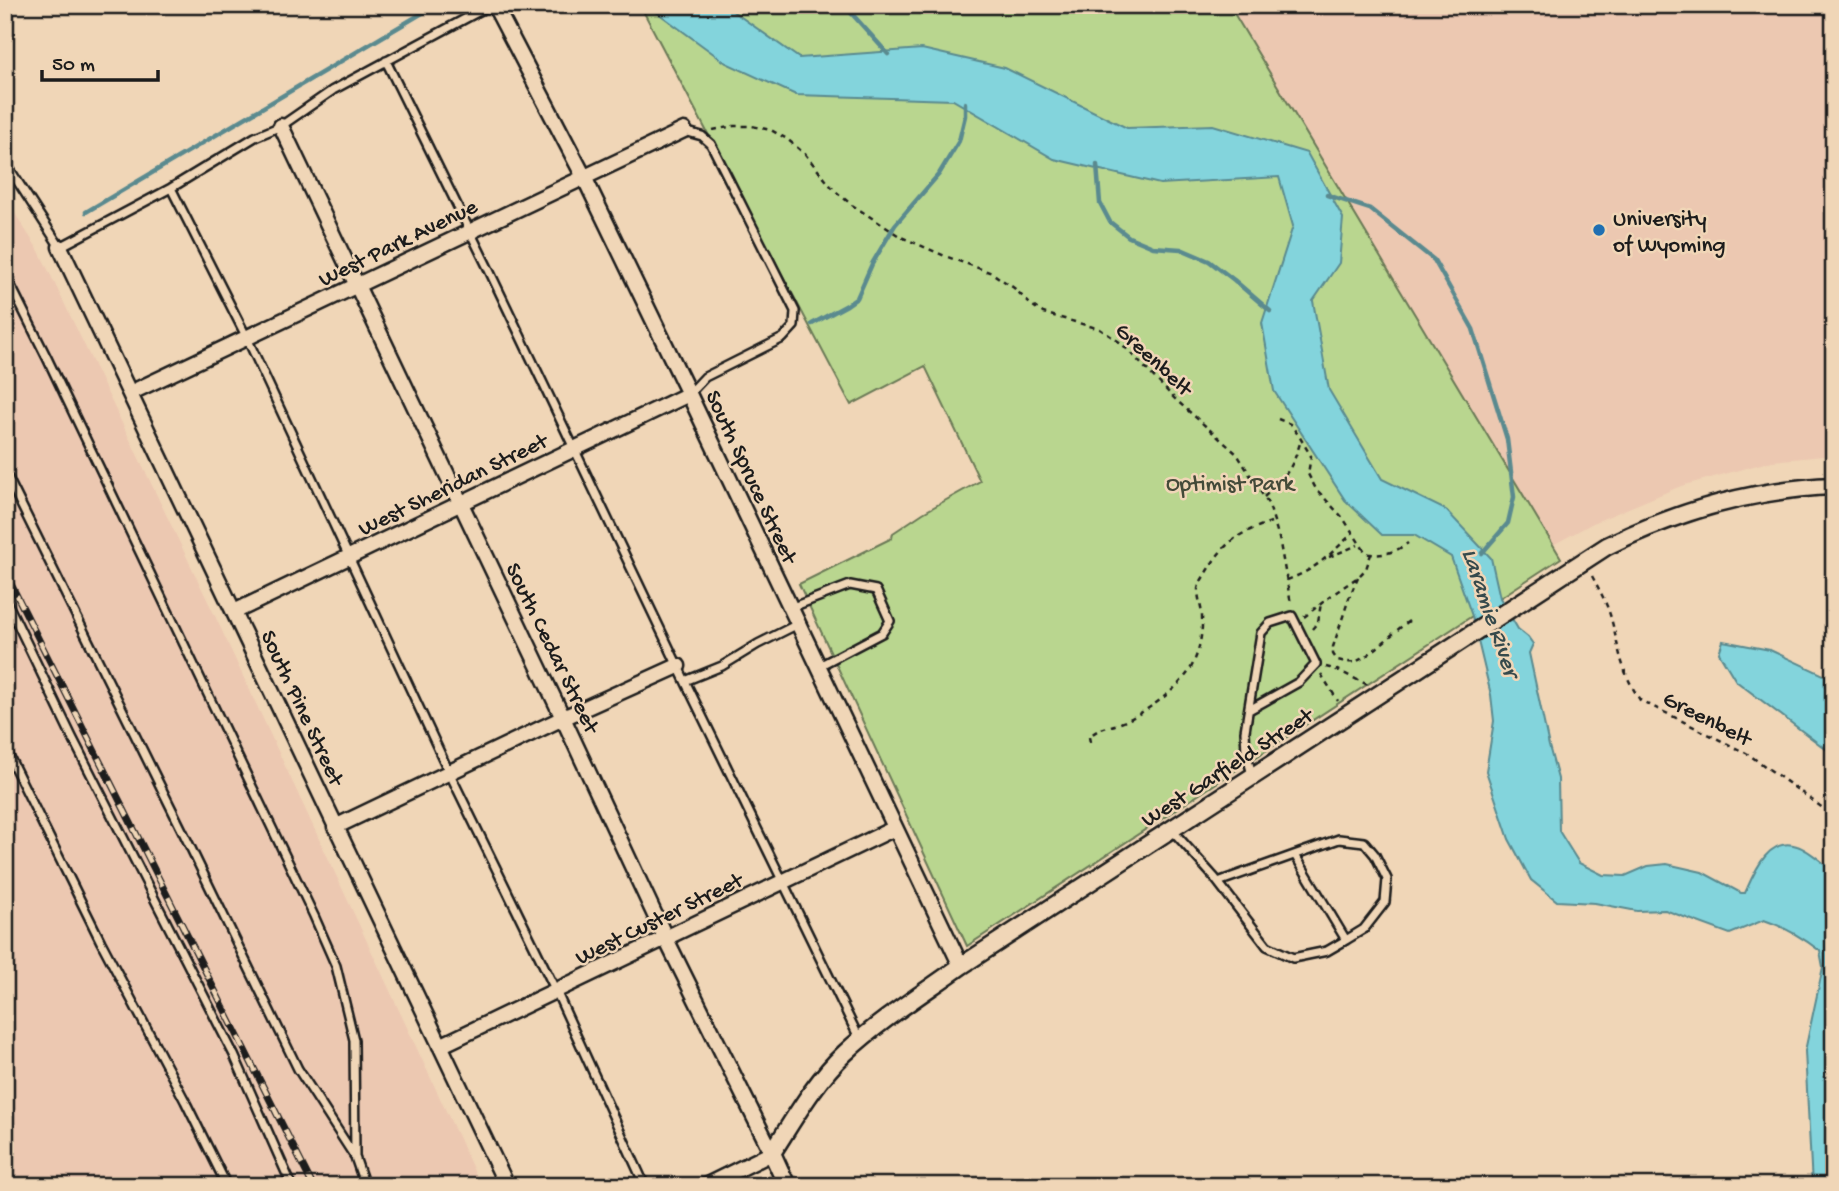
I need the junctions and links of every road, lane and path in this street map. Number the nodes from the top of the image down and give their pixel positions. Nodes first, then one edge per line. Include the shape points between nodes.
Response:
1 (496, 8) joint
2 (386, 61) junction
3 (281, 127) junction
4 (684, 130) joint
5 (5, 162) edge
6 (584, 177) junction
7 (171, 188) junction
8 (887, 226) dead end
9 (470, 232) junction
10 (60, 247) junction
11 (5, 274) edge
12 (356, 286) junction
13 (247, 338) junction
14 (130, 393) junction
15 (689, 394) junction
16 (1278, 419) dead end
17 (1301, 440) junction
18 (575, 449) junction
19 (5, 472) edge
20 (1834, 486) edge
21 (1264, 497) junction
22 (460, 504) junction
23 (1274, 521) junction
24 (1352, 533) junction
25 (1408, 543) dead end
26 (1360, 545) junction
27 (1371, 554) junction
28 (349, 557) junction
29 (1326, 558) junction
30 (1590, 573) dead end
31 (1358, 577) junction
32 (1287, 580) junction
33 (5, 598) edge
34 (1321, 603) junction
35 (790, 608) junction
36 (234, 612) junction
37 (1294, 619) junction
38 (1409, 621) dead end
39 (798, 624) junction
40 (1304, 639) junction
41 (1337, 660) junction
42 (1316, 664) junction
43 (678, 666) junction
44 (818, 667) junction
45 (1337, 670) junction
46 (685, 681) junction
47 (1382, 692) junction
48 (1249, 710) junction
49 (564, 719) junction
50 (1090, 742) dead end
51 (5, 748) edge
52 (449, 772) junction
53 (1252, 776) junction
54 (1834, 816) edge
55 (335, 827) junction
56 (895, 828) junction
57 (1171, 829) junction
58 (1296, 855) junction
59 (783, 882) junction
60 (1218, 882) junction
61 (666, 939) junction
62 (1346, 940) junction
63 (961, 967) junction
64 (556, 991) junction
65 (860, 1040) junction
66 (440, 1046) junction
67 (772, 1153) junction
68 (355, 1157) junction
69 (226, 1186) edge
70 (292, 1186) edge
71 (365, 1186) edge
72 (507, 1186) edge
73 (645, 1186) edge
74 (705, 1186) edge
75 (787, 1186) edge

1 - 2 lane via 487,7
1 - 6 street, South Spruce Street
2 - 3 lane via 333,90
2 - 9 lane
3 - 7 lane via 255,137
3 - 12 street, South Cedar Street
4 - 6 street, West Park Avenue
4 - 15 lane via 711,144 795,310 794,326 783,338 705,377
5 - 10 lane
6 - 9 street, West Park Avenue
6 - 15 street, South Spruce Street
7 - 10 lane
7 - 13 lane
8 - 21 path, Greenbelt via 901,237 992,272 1044,313 1100,329 1121,343 1237,454
9 - 12 street, West Park Avenue
9 - 18 lane
10 - 14 street, South Pine Street
11 - 68 lane via 335,966 354,1040
12 - 13 street, West Park Avenue
12 - 22 street, South Cedar Street
13 - 14 street, West Park Avenue
13 - 28 lane
14 - 36 street, South Pine Street
15 - 18 street, West Sheridan Street
15 - 35 street, South Spruce Street
16 - 17 path via 1290,424
17 - 21 path via 1288,475
17 - 24 path via 1311,456 1308,474 1316,489
18 - 22 street, West Sheridan Street
18 - 43 lane
19 - 68 lane via 298,1069
20 - 47 street, West Garfield Street via 1731,500 1653,525 1607,546
21 - 23 path, Greenbelt
22 - 28 street, West Sheridan Street
22 - 49 street, South Cedar Street
23 - 32 path, Greenbelt
23 - 50 path via 1231,540 1205,575 1198,588 1199,646 1188,673 1150,706 1122,723 1098,730 1089,737
24 - 26 path
24 - 29 path
25 - 27 path via 1388,554
26 - 27 path
26 - 29 path
27 - 31 path
28 - 36 street, West Sheridan Street
28 - 52 lane
29 - 32 path
30 - 54 path, Greenbelt via 1605,602 1620,662 1640,700 1748,754
31 - 34 path
31 - 41 path via 1333,647
32 - 37 path, Greenbelt
33 - 70 lane via 234,1055
34 - 37 path via 1308,615
34 - 40 path via 1318,622
35 - 39 street, South Spruce Street
35 - 44 lane via 850,585 876,590 884,605 890,621 882,633
36 - 55 street, South Pine Street
37 - 40 lane
37 - 48 lane via 1270,623 1261,633
38 - 41 path via 1362,659 1352,663
39 - 44 street, South Spruce Street
39 - 46 lane
40 - 42 lane
41 - 45 path
42 - 45 path
42 - 48 lane via 1299,682
43 - 46 lane
43 - 49 street
44 - 56 street, South Spruce Street
45 - 47 path
46 - 59 lane
47 - 53 street, West Garfield Street
48 - 53 lane via 1245,731
49 - 52 street
49 - 61 street, South Cedar Street
51 - 69 lane
52 - 55 street
52 - 64 lane
53 - 57 street, West Garfield Street
55 - 66 street, South Pine Street
56 - 59 street, West Custer Street
56 - 63 street, South Spruce Street
57 - 60 lane
57 - 63 street, West Garfield Street
58 - 60 lane
58 - 62 lane
58 - 62 lane via 1339,839 1364,842 1375,855 1387,879 1385,902 1364,929
59 - 61 street, West Custer Street
59 - 65 lane
60 - 62 lane via 1267,946 1293,958 1327,951
61 - 64 street, West Custer Street
61 - 67 street, South Cedar Street
63 - 65 street, West Garfield Street
64 - 66 street, West Custer Street
64 - 73 lane
65 - 67 street, West Garfield Street via 822,1080
66 - 72 street, South Pine Street
67 - 74 street, West Garfield Street
67 - 75 street, South Cedar Street
68 - 71 lane

